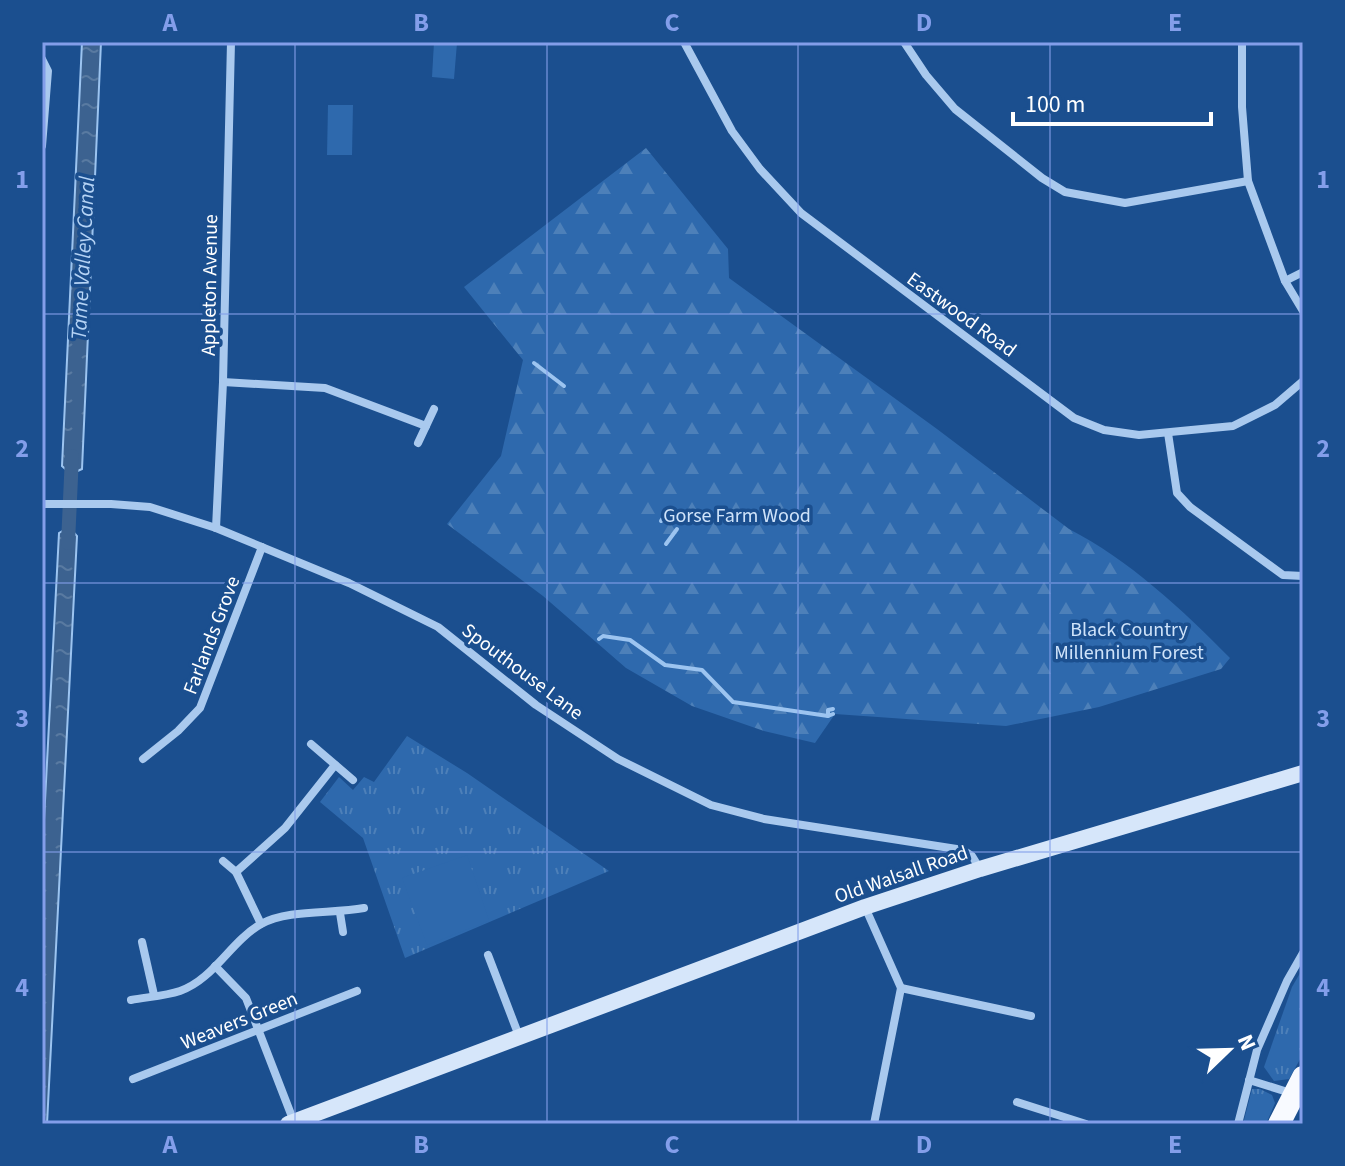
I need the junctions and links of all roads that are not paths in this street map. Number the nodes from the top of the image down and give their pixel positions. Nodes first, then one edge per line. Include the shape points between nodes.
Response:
1 (231, 42) edge
2 (684, 42) edge
3 (904, 42) edge
4 (1242, 42) edge
5 (42, 59) edge
6 (42, 146) edge
7 (1248, 181) junction
8 (1303, 272) edge
9 (1285, 281) junction
10 (1303, 311) edge
11 (1303, 381) edge
12 (223, 382) junction
13 (434, 409) dead end
14 (426, 426) junction
15 (1168, 433) junction
16 (418, 443) dead end
17 (42, 504) edge
18 (216, 528) junction
19 (262, 547) junction
20 (1303, 576) edge
21 (311, 744) dead end
22 (143, 759) dead end
23 (335, 765) junction
24 (1303, 773) edge
25 (353, 780) dead end
26 (223, 861) dead end
27 (980, 869) junction
28 (236, 872) junction
29 (865, 907) junction
30 (364, 908) dead end
31 (340, 913) junction
32 (261, 924) junction
33 (343, 932) dead end
34 (142, 942) dead end
35 (1303, 953) edge
36 (488, 955) dead end
37 (215, 966) junction
38 (901, 988) junction
39 (357, 991) dead end
40 (154, 995) junction
41 (131, 1000) dead end
42 (1031, 1016) dead end
43 (258, 1029) junction
44 (519, 1036) junction
45 (133, 1079) dead end
46 (1249, 1080) junction
47 (1299, 1086) edge
48 (1017, 1102) dead end
49 (291, 1123) edge
50 (874, 1124) edge
51 (1086, 1124) edge
52 (1238, 1124) edge
53 (1279, 1124) edge

1 - 12 street, Appleton Avenue
2 - 15 street, Eastwood Road via 732,131 801,213 1074,418 1104,430
3 - 7 street via 955,109 1065,192 1125,203
4 - 7 street
5 - 6 street via 48,71
7 - 9 street
8 - 9 street
9 - 10 street
11 - 15 street, Eastwood Road via 1275,405 1233,426
12 - 14 street via 325,388
12 - 18 street, Appleton Avenue
13 - 14 street
14 - 16 street
15 - 20 street via 1177,493 1190,507 1283,575
17 - 18 street, Spouthouse Lane via 150,507
18 - 19 street, Spouthouse Lane
19 - 22 street, Farlands Grove via 200,708
19 - 27 street, Spouthouse Lane via 438,627 536,705 682,793 764,819 963,850
21 - 23 street
23 - 25 street
23 - 28 street via 285,828
24 - 27 main road, Old Walsall Road
26 - 28 street
27 - 29 main road, Old Walsall Road
28 - 32 street
29 - 38 street
29 - 44 main road, Old Walsall Road
30 - 31 street
31 - 32 street via 283,916
31 - 33 street
32 - 37 street
34 - 40 street
35 - 46 street via 1257,1050
36 - 44 street
37 - 40 street via 181,991
37 - 43 street, Old Walsall Road via 246,998
38 - 42 street
38 - 50 street
39 - 43 street, Weavers Green
40 - 41 street
43 - 45 street, Weavers Green
43 - 49 street, Old Walsall Road
44 - 49 main road, Old Walsall Road
46 - 47 street
46 - 52 street
47 - 53 highway
48 - 51 street

